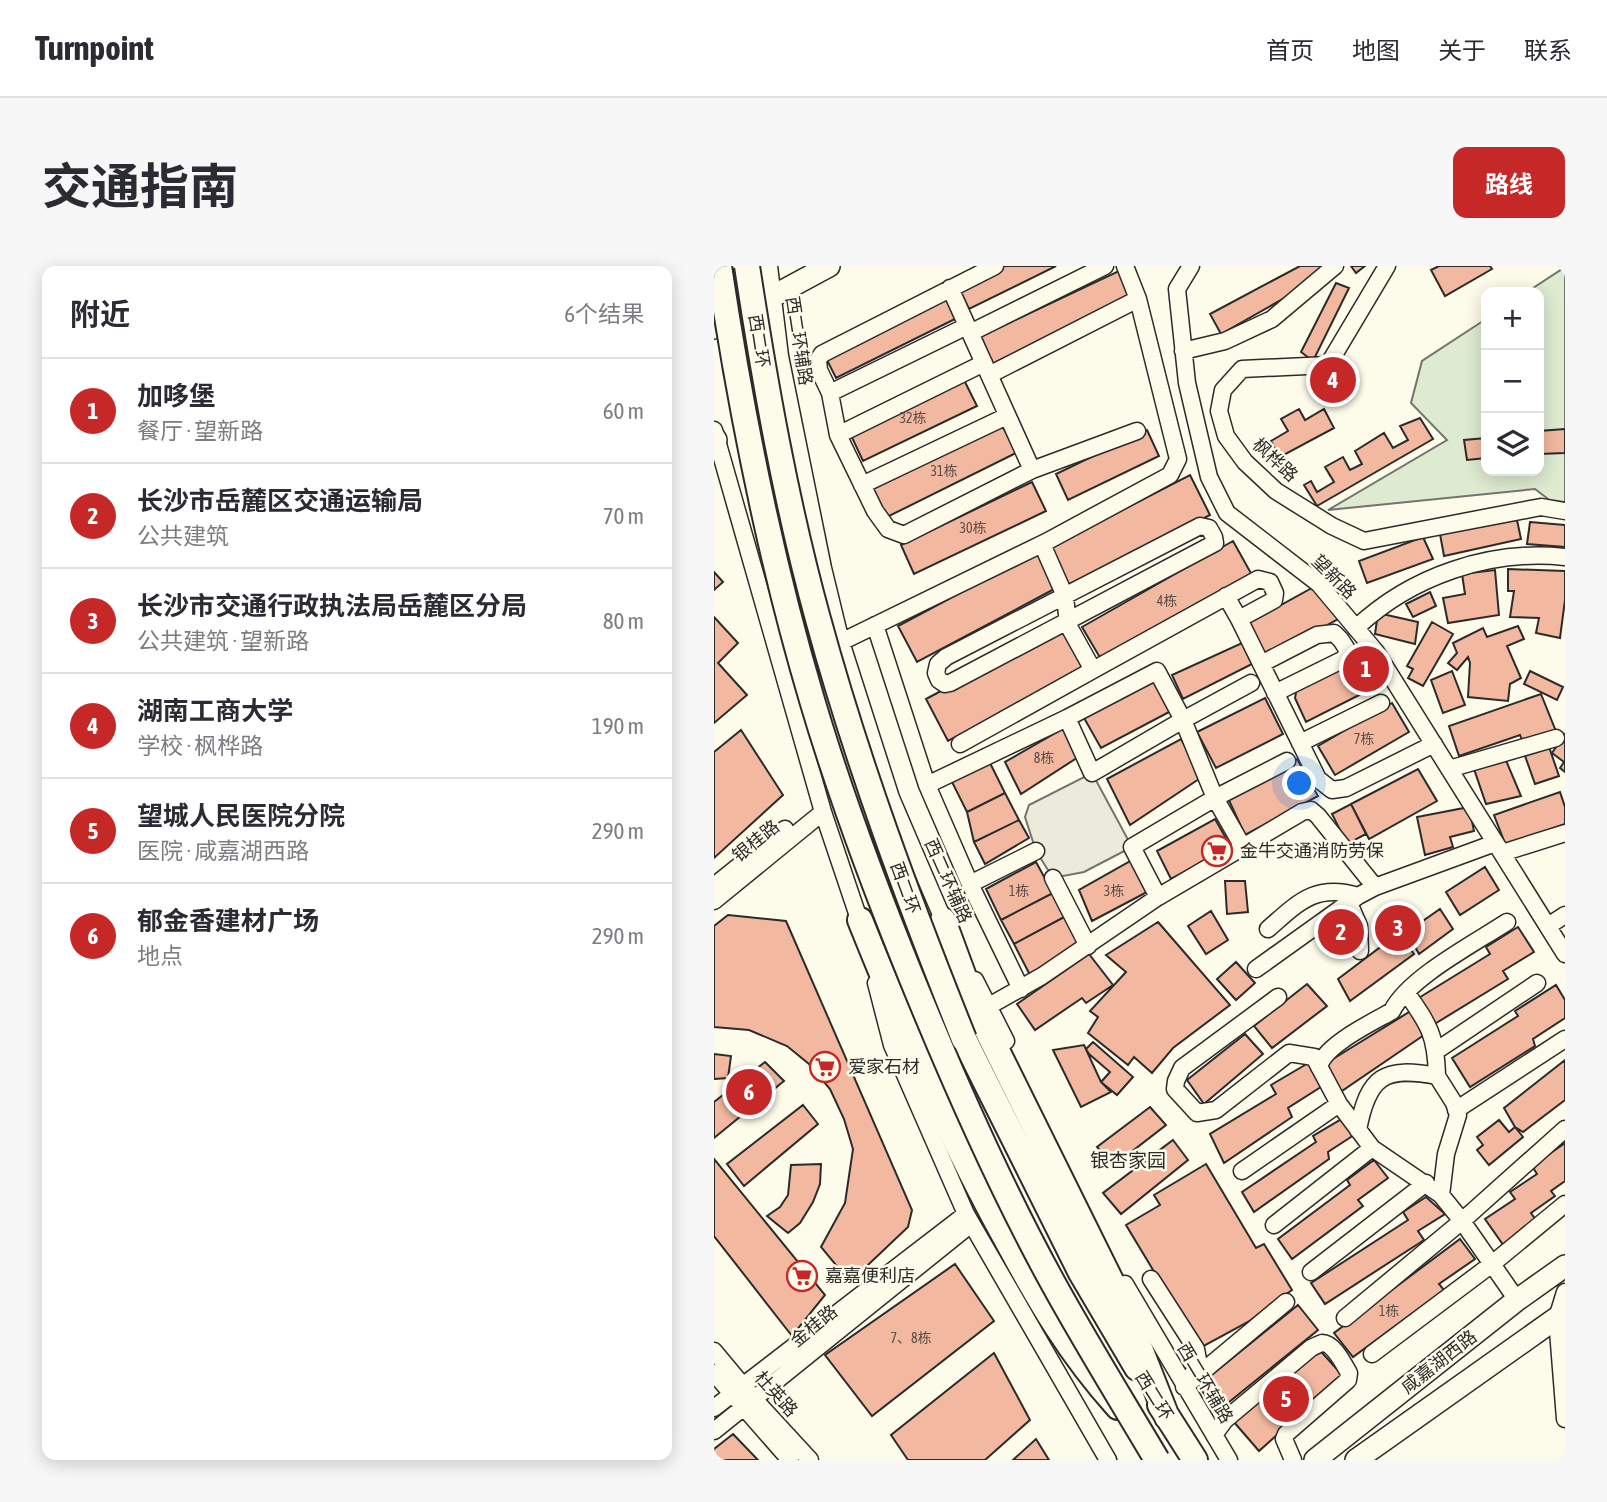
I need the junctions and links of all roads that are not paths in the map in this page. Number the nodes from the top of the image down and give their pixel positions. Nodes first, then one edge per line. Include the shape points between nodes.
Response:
1 (719, 266) edge
2 (747, 266) edge
3 (763, 266) edge
4 (769, 266) edge
5 (829, 266) edge
6 (995, 266) edge
7 (1105, 266) edge
8 (1125, 266) edge
9 (1191, 266) edge
10 (1335, 266) edge
11 (1387, 266) edge
12 (950, 288) junction
13 (714, 294) edge
14 (772, 295) junction
15 (1138, 299) junction
16 (714, 328) edge
17 (969, 330) junction
18 (1183, 351) junction
19 (986, 369) junction
20 (830, 393) junction
21 (1007, 416) junction
22 (1137, 431) dead end
23 (838, 435) junction
24 (715, 436) edge
25 (1031, 470) junction
26 (862, 485) junction
27 (1565, 511) edge
28 (1042, 544) junction
29 (1565, 557) edge
30 (1065, 596) junction
31 (1226, 596) junction
32 (1239, 619) junction
33 (1068, 622) junction
34 (875, 625) junction
35 (1356, 628) junction
36 (841, 642) junction
37 (1261, 664) junction
38 (1093, 670) junction
39 (1251, 683) dead end
40 (1275, 693) junction
41 (1381, 703) dead end
42 (1067, 718) junction
43 (1183, 720) junction
44 (1556, 738) dead end
45 (1300, 743) junction
46 (960, 744) dead end
47 (1434, 744) junction
48 (1287, 761) dead end
49 (1449, 769) junction
50 (927, 785) junction
51 (1215, 798) junction
52 (821, 806) junction
53 (1565, 833) edge
54 (1243, 847) junction
55 (1499, 848) junction
56 (1036, 851) dead end
57 (1053, 878) dead end
58 (970, 884) junction
59 (714, 886) edge
60 (1375, 887) junction
61 (1158, 897) junction
62 (1353, 900) junction
63 (714, 901) edge
64 (1565, 915) edge
65 (860, 920) junction
66 (943, 920) joint
67 (1507, 922) dead end
68 (1548, 926) junction
69 (1268, 929) dead end
70 (1088, 946) junction
71 (1360, 951) dead end
72 (1565, 954) edge
73 (1256, 969) dead end
74 (1537, 983) dead end
75 (1021, 989) junction
76 (1406, 992) junction
77 (1278, 997) dead end
78 (981, 1005) junction
79 (1565, 1039) edge
80 (1436, 1051) junction
81 (1319, 1067) junction
82 (1437, 1076) junction
83 (1339, 1104) junction
84 (1456, 1110) junction
85 (1565, 1129) edge
86 (1358, 1130) junction
87 (1372, 1148) junction
88 (1242, 1171) dead end
89 (1426, 1183) junction
90 (1441, 1195) junction
91 (1565, 1204) edge
92 (969, 1219) junction
93 (1462, 1221) junction
94 (1275, 1225) dead end
95 (1492, 1264) junction
96 (1565, 1266) edge
97 (1311, 1272) dead end
98 (1151, 1279) dead end
99 (1565, 1292) edge
100 (1517, 1300) junction
101 (1286, 1302) dead end
102 (1561, 1315) edge
103 (1345, 1318) dead end
104 (714, 1351) edge
105 (1372, 1354) dead end
106 (714, 1373) edge
107 (1184, 1387) junction
108 (737, 1390) junction
109 (748, 1404) junction
110 (714, 1408) edge
111 (1167, 1417) junction
112 (1565, 1419) edge
113 (714, 1431) edge
114 (1142, 1434) junction
115 (1214, 1435) junction
116 (790, 1460) edge
117 (810, 1460) edge
118 (1108, 1460) edge
119 (1157, 1460) edge
120 (1195, 1460) edge
121 (1229, 1460) edge
122 (1293, 1460) edge
123 (1314, 1460) edge
124 (1356, 1460) edge

1 - 114 highway, 西二环, bridge via 742,402 791,624 812,702 880,902 1010,1201
2 - 111 highway, 西二环, bridge via 768,398 817,619 904,887 964,1039 1025,1164 1087,1284
3 - 13 main road
4 - 14 street, 西二环辅路
5 - 14 main road
6 - 12 street
7 - 17 street
8 - 15 street
9 - 18 street, 望新路 via 1177,289
10 - 18 street via 1272,320 1225,341
11 - 27 street, 枫桦路 via 1328,365 1242,369 1223,390 1219,411 1226,436 1276,491 1364,541 1541,507
12 - 17 street
12 - 20 street via 822,354 819,370
14 - 16 main road
14 - 36 street, 西二环辅路 via 780,356
15 - 19 street
15 - 28 street via 1178,459 1170,475
17 - 19 street
17 - 20 street
18 - 35 street, 望新路 via 1209,477 1227,513 1319,584
19 - 21 street
19 - 23 street
20 - 23 street
21 - 25 street
21 - 26 street
22 - 25 street
23 - 26 street
24 - 52 street
25 - 26 street via 904,535 888,529
28 - 30 street
28 - 34 street
29 - 35 street via 1515,556 1439,574 1376,610
30 - 33 street
30 - 33 street via 946,657 936,673 939,680 950,683
30 - 33 street via 1200,526 1209,528 1214,537 1215,543
31 - 32 street
31 - 32 street via 1258,579 1270,582 1274,600
31 - 38 street
32 - 37 street
33 - 38 street
34 - 36 street
34 - 50 street
35 - 47 street, 望新路
36 - 66 street, 西二环辅路 via 891,798
37 - 40 street
37 - 40 street via 1317,635 1334,633 1348,651 1344,659
38 - 46 street
39 - 43 street
40 - 45 street
41 - 45 street
42 - 43 street via 1157,671
42 - 43 street via 1092,773
42 - 50 street
43 - 51 street
44 - 49 street
45 - 47 street via 1318,779 1332,790 1346,788
47 - 49 street, 望新路
48 - 51 street
49 - 55 street, 望新路
50 - 58 street
51 - 54 street
51 - 61 street via 1132,847
52 - 59 street, 银桂路
52 - 63 street, 银桂路
52 - 65 street
53 - 55 street
54 - 60 street via 1311,810
54 - 61 street
55 - 60 street
55 - 68 street, 望新路
56 - 58 street
57 - 70 street
58 - 75 street
60 - 62 street
61 - 70 street
62 - 69 street via 1328,890 1303,899
62 - 71 street
62 - 73 street
64 - 68 street
65 - 92 street via 892,1045
65 - 114 highway, bridge via 947,1127 1011,1249 1058,1332
66 - 78 highway
67 - 76 street
68 - 72 street, 望新路
70 - 75 street
74 - 80 street
75 - 78 street
76 - 80 street via 1430,1027
76 - 81 street via 1392,1011 1330,1049
77 - 81 street via 1182,1068 1175,1089 1197,1113 1216,1111 1289,1053 1314,1057
78 - 107 street, 西二环辅路 via 1099,1235
78 - 111 highway via 1123,1305
79 - 84 street
80 - 82 street
81 - 83 street
82 - 84 street
82 - 86 street via 1409,1071 1384,1077 1363,1104
83 - 86 street
83 - 88 street
84 - 90 street
85 - 93 street
86 - 87 street
87 - 89 street
87 - 94 street
89 - 90 street
89 - 97 street
90 - 93 street
91 - 95 street
92 - 108 street, 金桂路
92 - 109 street, 金桂路
92 - 118 street
93 - 95 street
93 - 103 street
95 - 100 street
95 - 105 street
96 - 100 main road, 咸嘉湖西路
98 - 107 street via 1196,1349 1199,1365
99 - 102 street
100 - 123 main road, 咸嘉湖西路
101 - 107 street
102 - 112 street
102 - 124 main road, 咸嘉湖西路
104 - 108 street, 杜英路
106 - 108 street, 杜英路
107 - 115 street, 西二环辅路
108 - 109 street, 杜英路
108 - 110 street, 金桂路
109 - 113 street, 金桂路
109 - 116 street, 杜英路
109 - 117 street, 杜英路
111 - 120 highway, 西二环
114 - 119 highway, 西二环, bridge
115 - 121 street, 西二环辅路
115 - 122 street via 1225,1420 1311,1348 1327,1344 1343,1362 1348,1380 1286,1434

